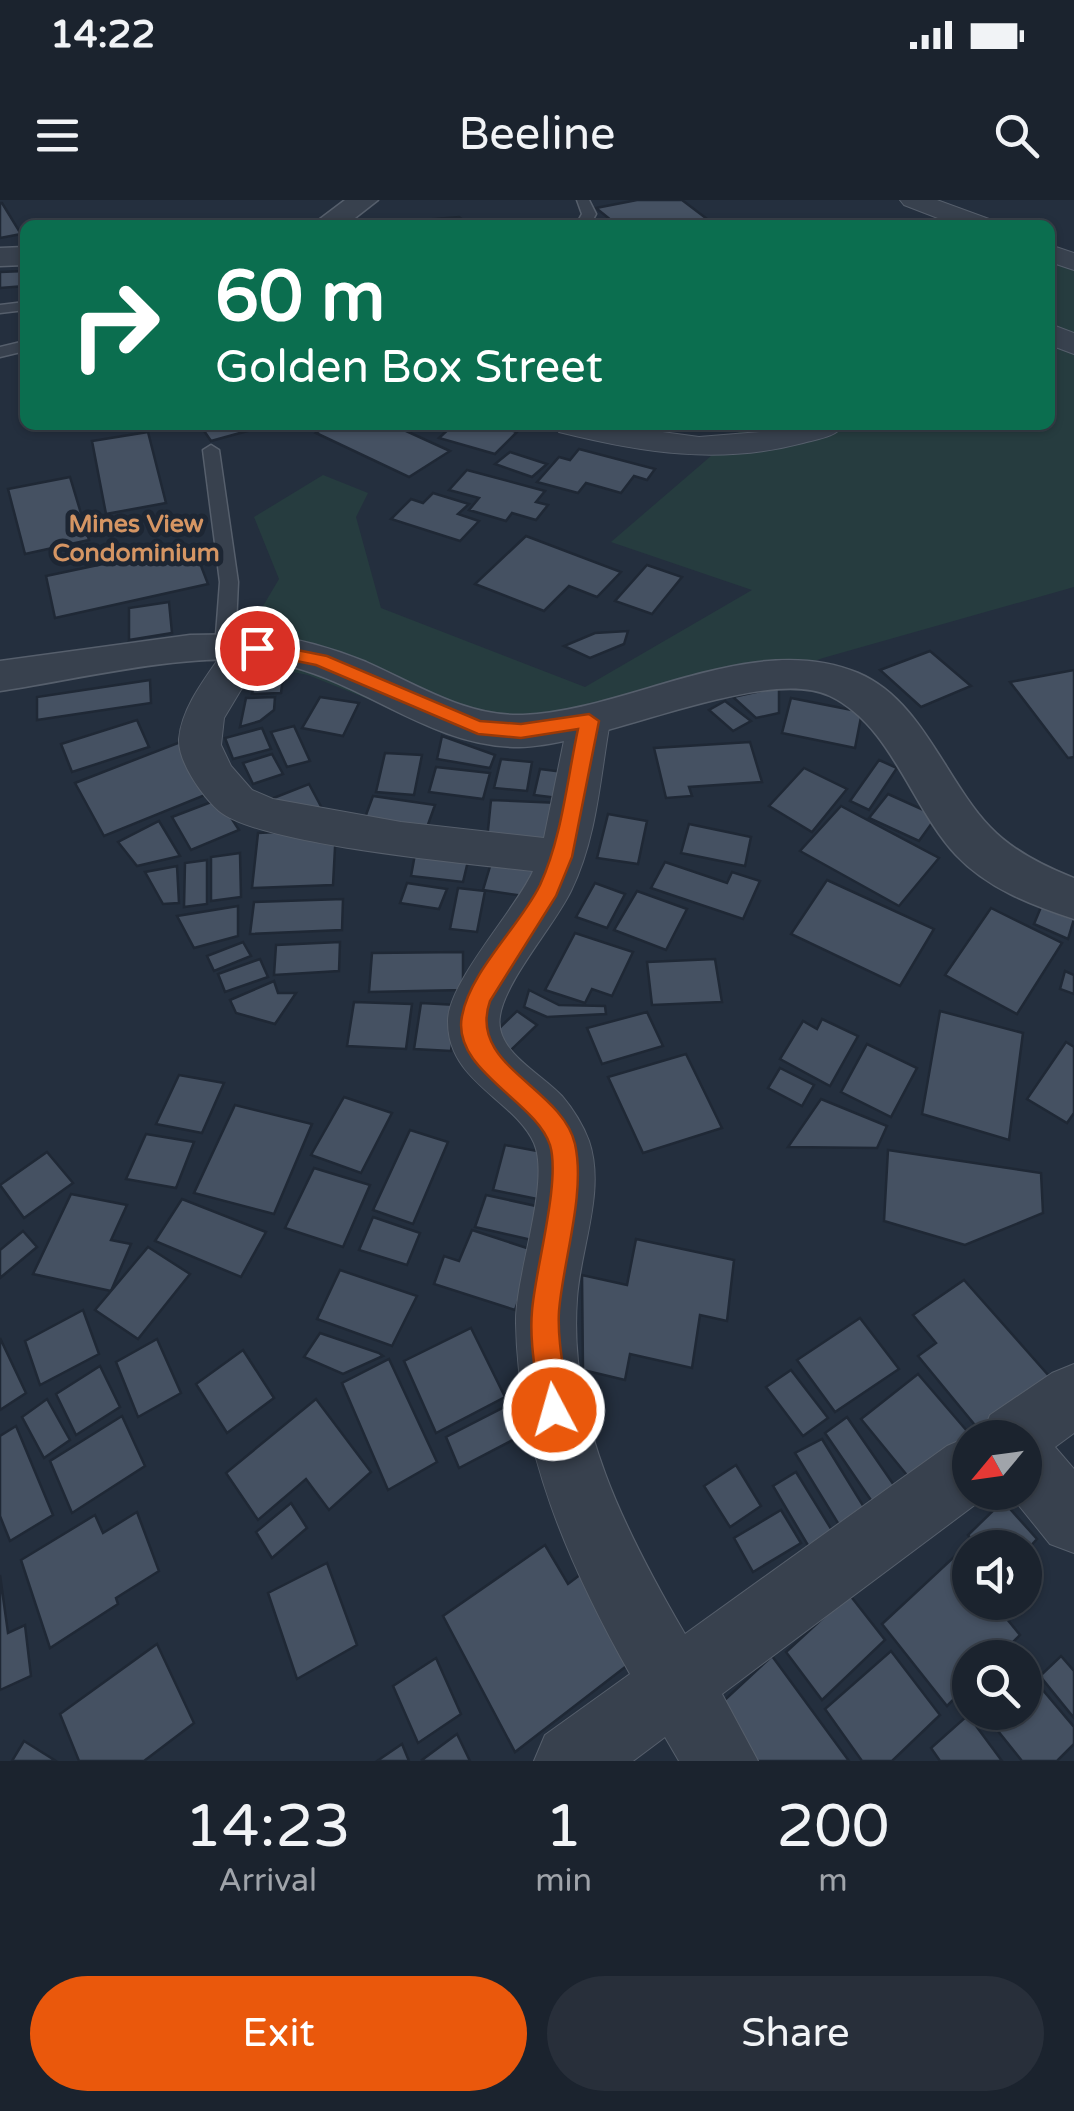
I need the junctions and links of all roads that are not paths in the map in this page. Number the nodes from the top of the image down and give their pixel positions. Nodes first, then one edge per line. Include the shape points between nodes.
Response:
1 (364, 200) edge
2 (913, 200) edge
3 (334, 220) edge
4 (967, 220) edge
5 (593, 430) edge
6 (809, 430) edge
7 (211, 450) dead end
8 (236, 648) junction
9 (0, 676) edge
10 (589, 721) junction
11 (561, 857) junction
12 (1014, 876) junction
13 (1074, 880) edge
14 (1074, 899) edge
15 (1074, 1395) edge
16 (1039, 1420) edge
17 (952, 1482) edge
18 (1042, 1482) edge
19 (1074, 1520) edge
20 (676, 1686) junction
21 (571, 1761) edge
22 (720, 1761) edge

1 - 3 street
2 - 4 street
5 - 6 street via 704,450
7 - 8 lane
8 - 9 street
8 - 10 street via 320,660 478,727 521,731
8 - 11 street via 204,718 200,745 212,773 236,801 266,814 401,838
10 - 11 street
10 - 12 street via 780,674 841,682 886,718 952,816
11 - 20 street via 472,1019 492,1064 545,1115 562,1142 545,1315 554,1410 584,1502
12 - 13 street
12 - 14 street
15 - 16 street
17 - 20 street
18 - 19 street
20 - 21 street
20 - 22 street

